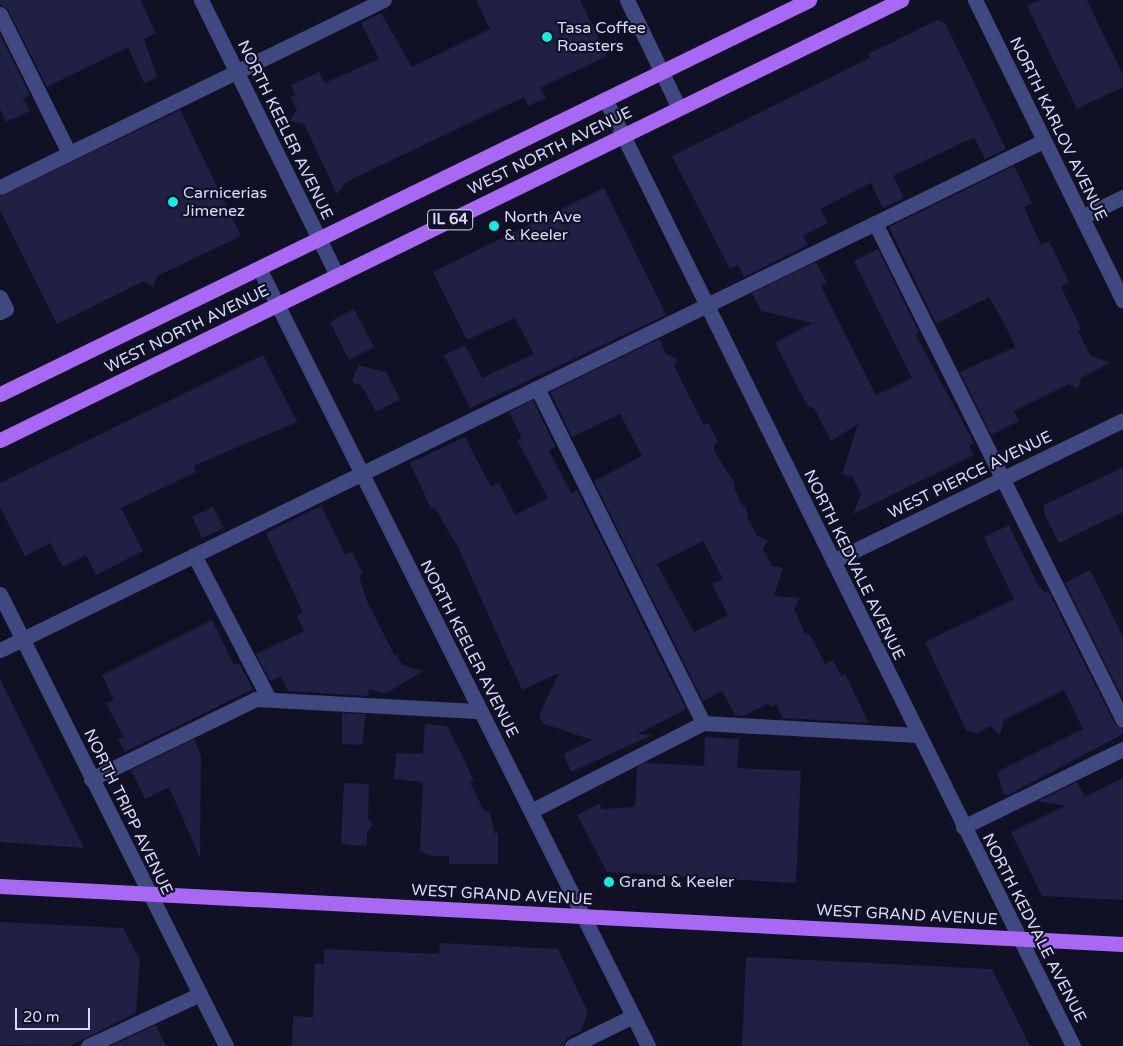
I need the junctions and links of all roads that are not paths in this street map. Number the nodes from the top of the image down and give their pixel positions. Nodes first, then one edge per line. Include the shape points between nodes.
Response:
1 (201, 0) edge
2 (384, 0) edge
3 (627, 0) edge
4 (809, 0) edge
5 (901, 0) edge
6 (975, 0) edge
7 (0, 14) edge
8 (236, 72) junction
9 (661, 72) junction
10 (605, 99) junction
11 (679, 108) junction
12 (623, 136) junction
13 (1044, 141) junction
14 (69, 154) junction
15 (0, 188) edge
16 (1123, 196) edge
17 (1082, 217) junction
18 (876, 223) junction
19 (319, 239) junction
20 (259, 268) junction
21 (337, 276) junction
22 (0, 297) edge
23 (1123, 301) edge
24 (277, 304) junction
25 (706, 305) junction
26 (0, 312) edge
27 (537, 388) junction
28 (0, 394) edge
29 (1123, 420) edge
30 (0, 440) edge
31 (362, 474) junction
32 (1003, 478) junction
33 (194, 555) junction
34 (833, 561) junction
35 (0, 594) edge
36 (23, 640) junction
37 (0, 650) edge
38 (268, 700) junction
39 (481, 711) junction
40 (1123, 720) edge
41 (703, 723) junction
42 (918, 735) junction
43 (1123, 749) edge
44 (92, 779) junction
45 (531, 811) junction
46 (963, 827) junction
47 (0, 886) edge
48 (148, 894) junction
49 (583, 916) junction
50 (1018, 938) junction
51 (1123, 944) edge
52 (200, 994) junction
53 (633, 1016) junction
54 (1071, 1045) edge
55 (88, 1046) edge
56 (226, 1046) edge
57 (572, 1046) edge
58 (648, 1046) edge

1 - 8 street, NORTH KEELER AVENUE
2 - 8 street
3 - 9 street
4 - 9 main road, WEST NORTH AVENUE / IL 64
5 - 11 main road, WEST NORTH AVENUE / IL 64
6 - 13 street, NORTH KARLOV AVENUE
7 - 14 street
8 - 14 street
8 - 19 street, NORTH KEELER AVENUE
9 - 10 main road, WEST NORTH AVENUE / IL 64
9 - 11 street
10 - 12 street, NORTH KEDVALE AVENUE
10 - 19 main road, WEST NORTH AVENUE / IL 64
11 - 12 main road, WEST NORTH AVENUE / IL 64
12 - 21 main road, WEST NORTH AVENUE / IL 64
12 - 25 street, NORTH KEDVALE AVENUE
13 - 17 street, NORTH KARLOV AVENUE
13 - 18 street
14 - 15 street
16 - 17 street
17 - 23 street, NORTH KARLOV AVENUE
18 - 25 street
18 - 32 street
19 - 20 main road, WEST NORTH AVENUE / IL 64
19 - 21 street, NORTH KEELER AVENUE
20 - 24 street, NORTH KEELER AVENUE
20 - 28 main road, WEST NORTH AVENUE / IL 64
21 - 24 main road, WEST NORTH AVENUE / IL 64
22 - 26 street via 6,309
24 - 30 main road, WEST NORTH AVENUE / IL 64
24 - 31 street, NORTH KEELER AVENUE
25 - 27 street
25 - 34 street, NORTH KEDVALE AVENUE
27 - 31 street
27 - 41 street
29 - 32 street, WEST PIERCE AVENUE
31 - 33 street
31 - 39 street, NORTH KEELER AVENUE
32 - 34 street, WEST PIERCE AVENUE
32 - 40 street
33 - 36 street
33 - 38 street
34 - 42 street, NORTH KEDVALE AVENUE
35 - 36 street, NORTH TRIPP AVENUE
36 - 37 street
36 - 44 street, NORTH TRIPP AVENUE
38 - 39 street
38 - 44 street via 256,699
39 - 45 street, NORTH KEELER AVENUE
41 - 42 street
41 - 45 street
42 - 46 street, NORTH KEDVALE AVENUE
43 - 46 street
44 - 48 street, NORTH TRIPP AVENUE
45 - 49 street, NORTH KEELER AVENUE
46 - 50 street, NORTH KEDVALE AVENUE
47 - 48 main road, WEST GRAND AVENUE
48 - 49 main road, WEST GRAND AVENUE
48 - 52 street, NORTH TRIPP AVENUE
49 - 50 main road, WEST GRAND AVENUE
49 - 53 street, NORTH KEELER AVENUE
50 - 51 main road, WEST GRAND AVENUE
50 - 54 street, NORTH KEDVALE AVENUE
52 - 55 street
52 - 56 street, NORTH TRIPP AVENUE
53 - 57 street
53 - 58 street, NORTH KEELER AVENUE

